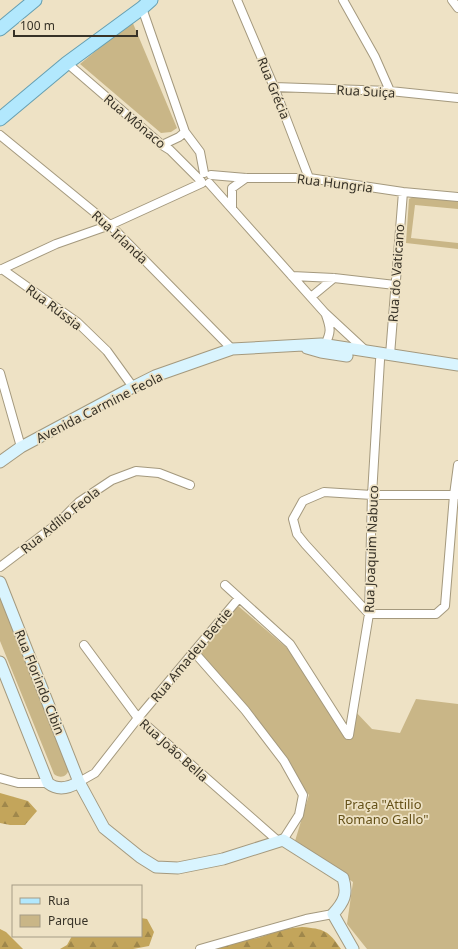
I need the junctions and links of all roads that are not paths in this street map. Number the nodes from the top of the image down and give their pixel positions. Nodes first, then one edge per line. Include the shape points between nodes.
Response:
1 (237, 0) edge
2 (343, 0) edge
3 (452, 0) edge
4 (29, 2) edge
5 (146, 4) edge
6 (458, 8) edge
7 (0, 29) edge
8 (67, 63) junction
9 (274, 87) junction
10 (390, 91) junction
11 (458, 98) edge
12 (0, 119) edge
13 (185, 132) junction
14 (0, 135) edge
15 (162, 145) junction
16 (246, 178) junction
17 (309, 178) junction
18 (205, 179) junction
19 (403, 192) junction
20 (458, 197) edge
21 (232, 208) junction
22 (110, 225) junction
23 (1, 270) edge
24 (292, 276) junction
25 (334, 278) junction
26 (395, 285) junction
27 (311, 297) junction
28 (325, 313) junction
29 (324, 345) junction
30 (296, 346) junction
31 (232, 348) junction
32 (366, 351) junction
33 (385, 357) junction
34 (458, 365) edge
35 (458, 372) edge
36 (0, 374) edge
37 (133, 387) junction
38 (21, 447) junction
39 (0, 462) edge
40 (458, 465) edge
41 (190, 485) dead end
42 (372, 495) junction
43 (456, 495) edge
44 (0, 567) edge
45 (0, 582) edge
46 (225, 585) dead end
47 (239, 598) junction
48 (369, 614) junction
49 (84, 645) dead end
50 (194, 652) junction
51 (0, 662) edge
52 (2, 675) edge
53 (138, 718) junction
54 (0, 778) edge
55 (79, 782) junction
56 (48, 783) junction
57 (281, 841) junction
58 (333, 914) junction
59 (200, 949) edge
60 (353, 949) edge

1 - 9 street, Rua Grécia
2 - 10 street via 375,57
3 - 6 street
4 - 7 main road
5 - 8 main road
5 - 13 street, Rua Mônaco
8 - 12 main road
8 - 15 street, Rua Mônaco
9 - 10 street, Rua Suiça
9 - 17 street, Rua Grécia
10 - 11 street, Rua Suiça
13 - 15 street
13 - 18 street, Rua Mônaco via 200,152
14 - 22 street, Rua Irlanda
15 - 18 street, Rua Mônaco
16 - 17 street, Rua Hungria
16 - 18 street, Rua Hungria
16 - 21 street via 232,188
17 - 19 street, Rua Hungria
18 - 21 street, Rua Mônaco
18 - 22 street, Rua Hungria
19 - 20 street, Rua Hungria
19 - 26 street, Rua do Vaticano
21 - 24 street, Rua Mônaco
22 - 23 street, Rua Hungria via 56,244
22 - 31 street, Rua Irlanda
23 - 37 street, Rua Rússia via 77,322 107,351
24 - 25 street
24 - 27 street, Rua Mônaco
25 - 26 street
25 - 27 street
26 - 33 street, Rua do Vaticano
27 - 28 street, Rua Mônaco
28 - 29 street, Rua Mônaco via 330,331
28 - 32 street, Rua Mônaco
29 - 30 main road, Avenida Carmine Feola
29 - 32 main road, Avenida Carmine Feola
30 - 31 main road, Avenida Carmine Feola
30 - 33 main road, Avenida Carmine Feola via 321,352
31 - 37 main road, Avenida Carmine Feola
32 - 33 main road, Avenida Carmine Feola
33 - 34 main road, Avenida Carmine Feola
33 - 35 main road, Avenida Carmine Feola
33 - 42 street, Rua Joaquim Nabuco
36 - 38 street
37 - 38 main road, Avenida Carmine Feola
38 - 39 main road, Avenida Carmine Feola
40 - 43 street
41 - 44 street, Rua Adílio Feola via 159,473 136,471 112,480 79,502 57,524
42 - 43 street
42 - 48 street, Rua Joaquim Nabuco
42 - 48 street via 324,492 304,501 293,519 297,534
43 - 48 street via 445,606 436,614
45 - 55 main road, Rua Florindo Cibin
46 - 47 street
47 - 48 street, Rua Joaquim Nabuco via 290,644 348,735
47 - 50 street, Rua Amadeu Bertie
49 - 53 street, Rua João Bella
50 - 53 street, Rua Amadeu Bertie
50 - 57 street via 245,710 284,761 303,795 299,815
51 - 52 main road
52 - 56 main road
53 - 55 street, Rua Amadeu Bertie via 94,773
53 - 57 street, Rua João Bella
54 - 56 street via 18,783
55 - 56 main road via 71,787 59,788
55 - 57 main road, Rua Florindo Cibin via 104,828 140,857 156,866 178,868 223,860
57 - 58 main road via 343,878 346,888 341,904
58 - 59 street via 306,918
58 - 60 main road

